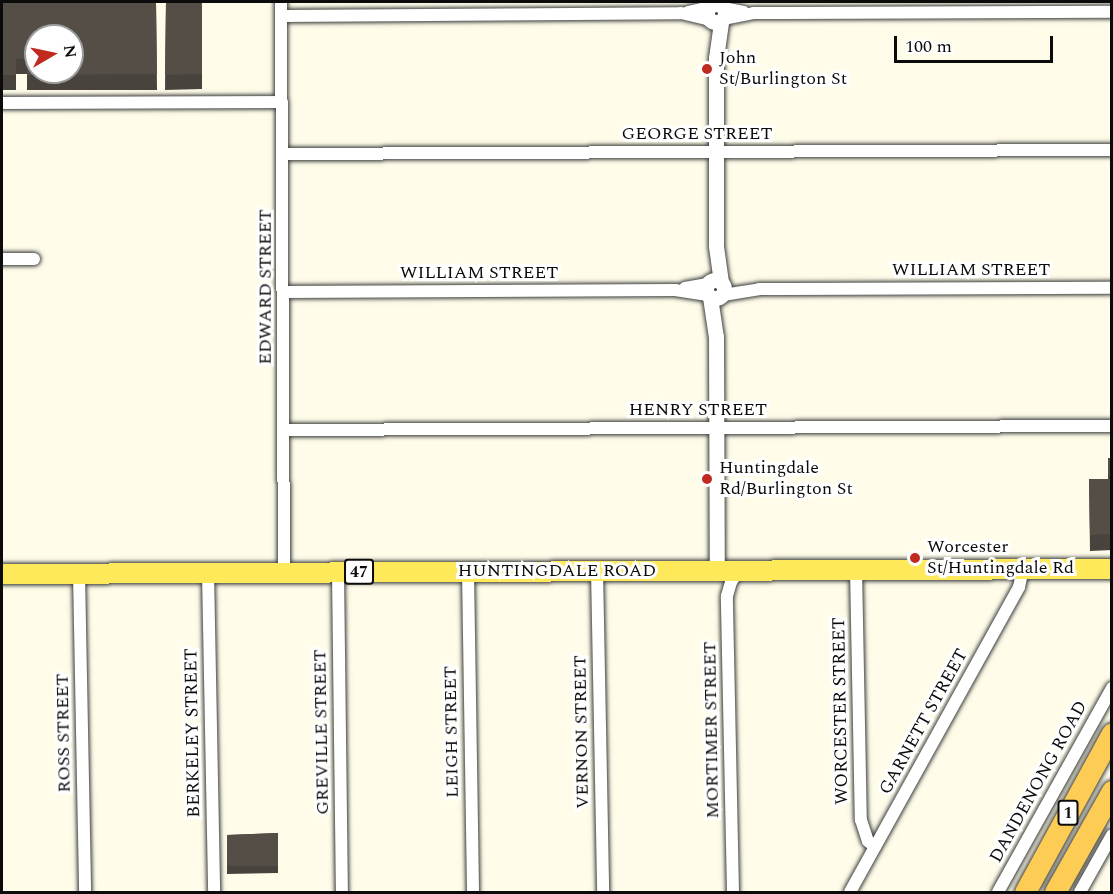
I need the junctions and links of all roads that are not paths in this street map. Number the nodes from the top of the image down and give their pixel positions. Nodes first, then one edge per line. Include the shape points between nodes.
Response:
1 (281, 2) edge
2 (503, 2) edge
3 (716, 11) edge
4 (1112, 12) edge
5 (282, 15) junction
6 (504, 15) junction
7 (282, 102) junction
8 (2, 103) edge
9 (1112, 150) edge
10 (716, 151) junction
11 (283, 154) junction
12 (2, 259) edge
13 (34, 259) dead end
14 (1112, 288) edge
15 (716, 289) junction
16 (284, 292) junction
17 (1112, 426) edge
18 (717, 427) junction
19 (285, 430) junction
20 (1023, 568) junction
21 (1112, 568) edge
22 (856, 569) junction
23 (597, 570) junction
24 (717, 570) junction
25 (739, 570) junction
26 (468, 571) junction
27 (208, 572) junction
28 (284, 572) junction
29 (338, 572) junction
30 (2, 573) edge
31 (79, 573) junction
32 (1112, 688) edge
33 (1112, 734) edge
34 (1112, 792) edge
35 (1112, 835) edge
36 (875, 847) junction
37 (85, 892) edge
38 (214, 892) edge
39 (342, 892) edge
40 (472, 892) edge
41 (603, 892) edge
42 (733, 892) edge
43 (850, 892) edge
44 (998, 892) edge
45 (1024, 892) edge
46 (1055, 892) edge
47 (1080, 892) edge

1 - 5 street, EDWARD STREET
2 - 6 street
3 - 4 street
3 - 6 street
3 - 10 street
5 - 6 street
5 - 7 street, EDWARD STREET
7 - 8 street
7 - 11 street, EDWARD STREET
9 - 10 street, GEORGE STREET
10 - 11 street, GEORGE STREET
10 - 15 street
11 - 16 street, EDWARD STREET
12 - 13 street
14 - 15 street, WILLIAM STREET
15 - 16 street, WILLIAM STREET
15 - 18 street
16 - 19 street, EDWARD STREET
17 - 18 street, HENRY STREET
18 - 19 street, HENRY STREET
18 - 24 street
19 - 28 street, EDWARD STREET
20 - 21 main road, HUNTINGDALE ROAD / 47
20 - 22 main road, HUNTINGDALE ROAD / 47
20 - 36 street, GARNETT STREET via 1019,587
22 - 25 main road, HUNTINGDALE ROAD / 47
22 - 36 street, WORCESTER STREET via 861,819 868,841
23 - 24 main road, HUNTINGDALE ROAD / 47
23 - 26 main road, HUNTINGDALE ROAD / 47
23 - 41 street, VERNON STREET
24 - 25 main road, HUNTINGDALE ROAD / 47
25 - 42 street, MORTIMER STREET via 727,596
26 - 29 main road, HUNTINGDALE ROAD / 47
26 - 40 street, LEIGH STREET
27 - 28 main road, HUNTINGDALE ROAD / 47
27 - 31 main road, HUNTINGDALE ROAD / 47
27 - 38 street, BERKELEY STREET
28 - 29 main road, HUNTINGDALE ROAD / 47
29 - 39 street, GREVILLE STREET
30 - 31 main road, HUNTINGDALE ROAD / 47
31 - 37 street, ROSS STREET
32 - 44 street, DANDENONG ROAD
33 - 45 highway, 1
34 - 46 highway, 1
35 - 47 street
36 - 43 street, GARNETT STREET

